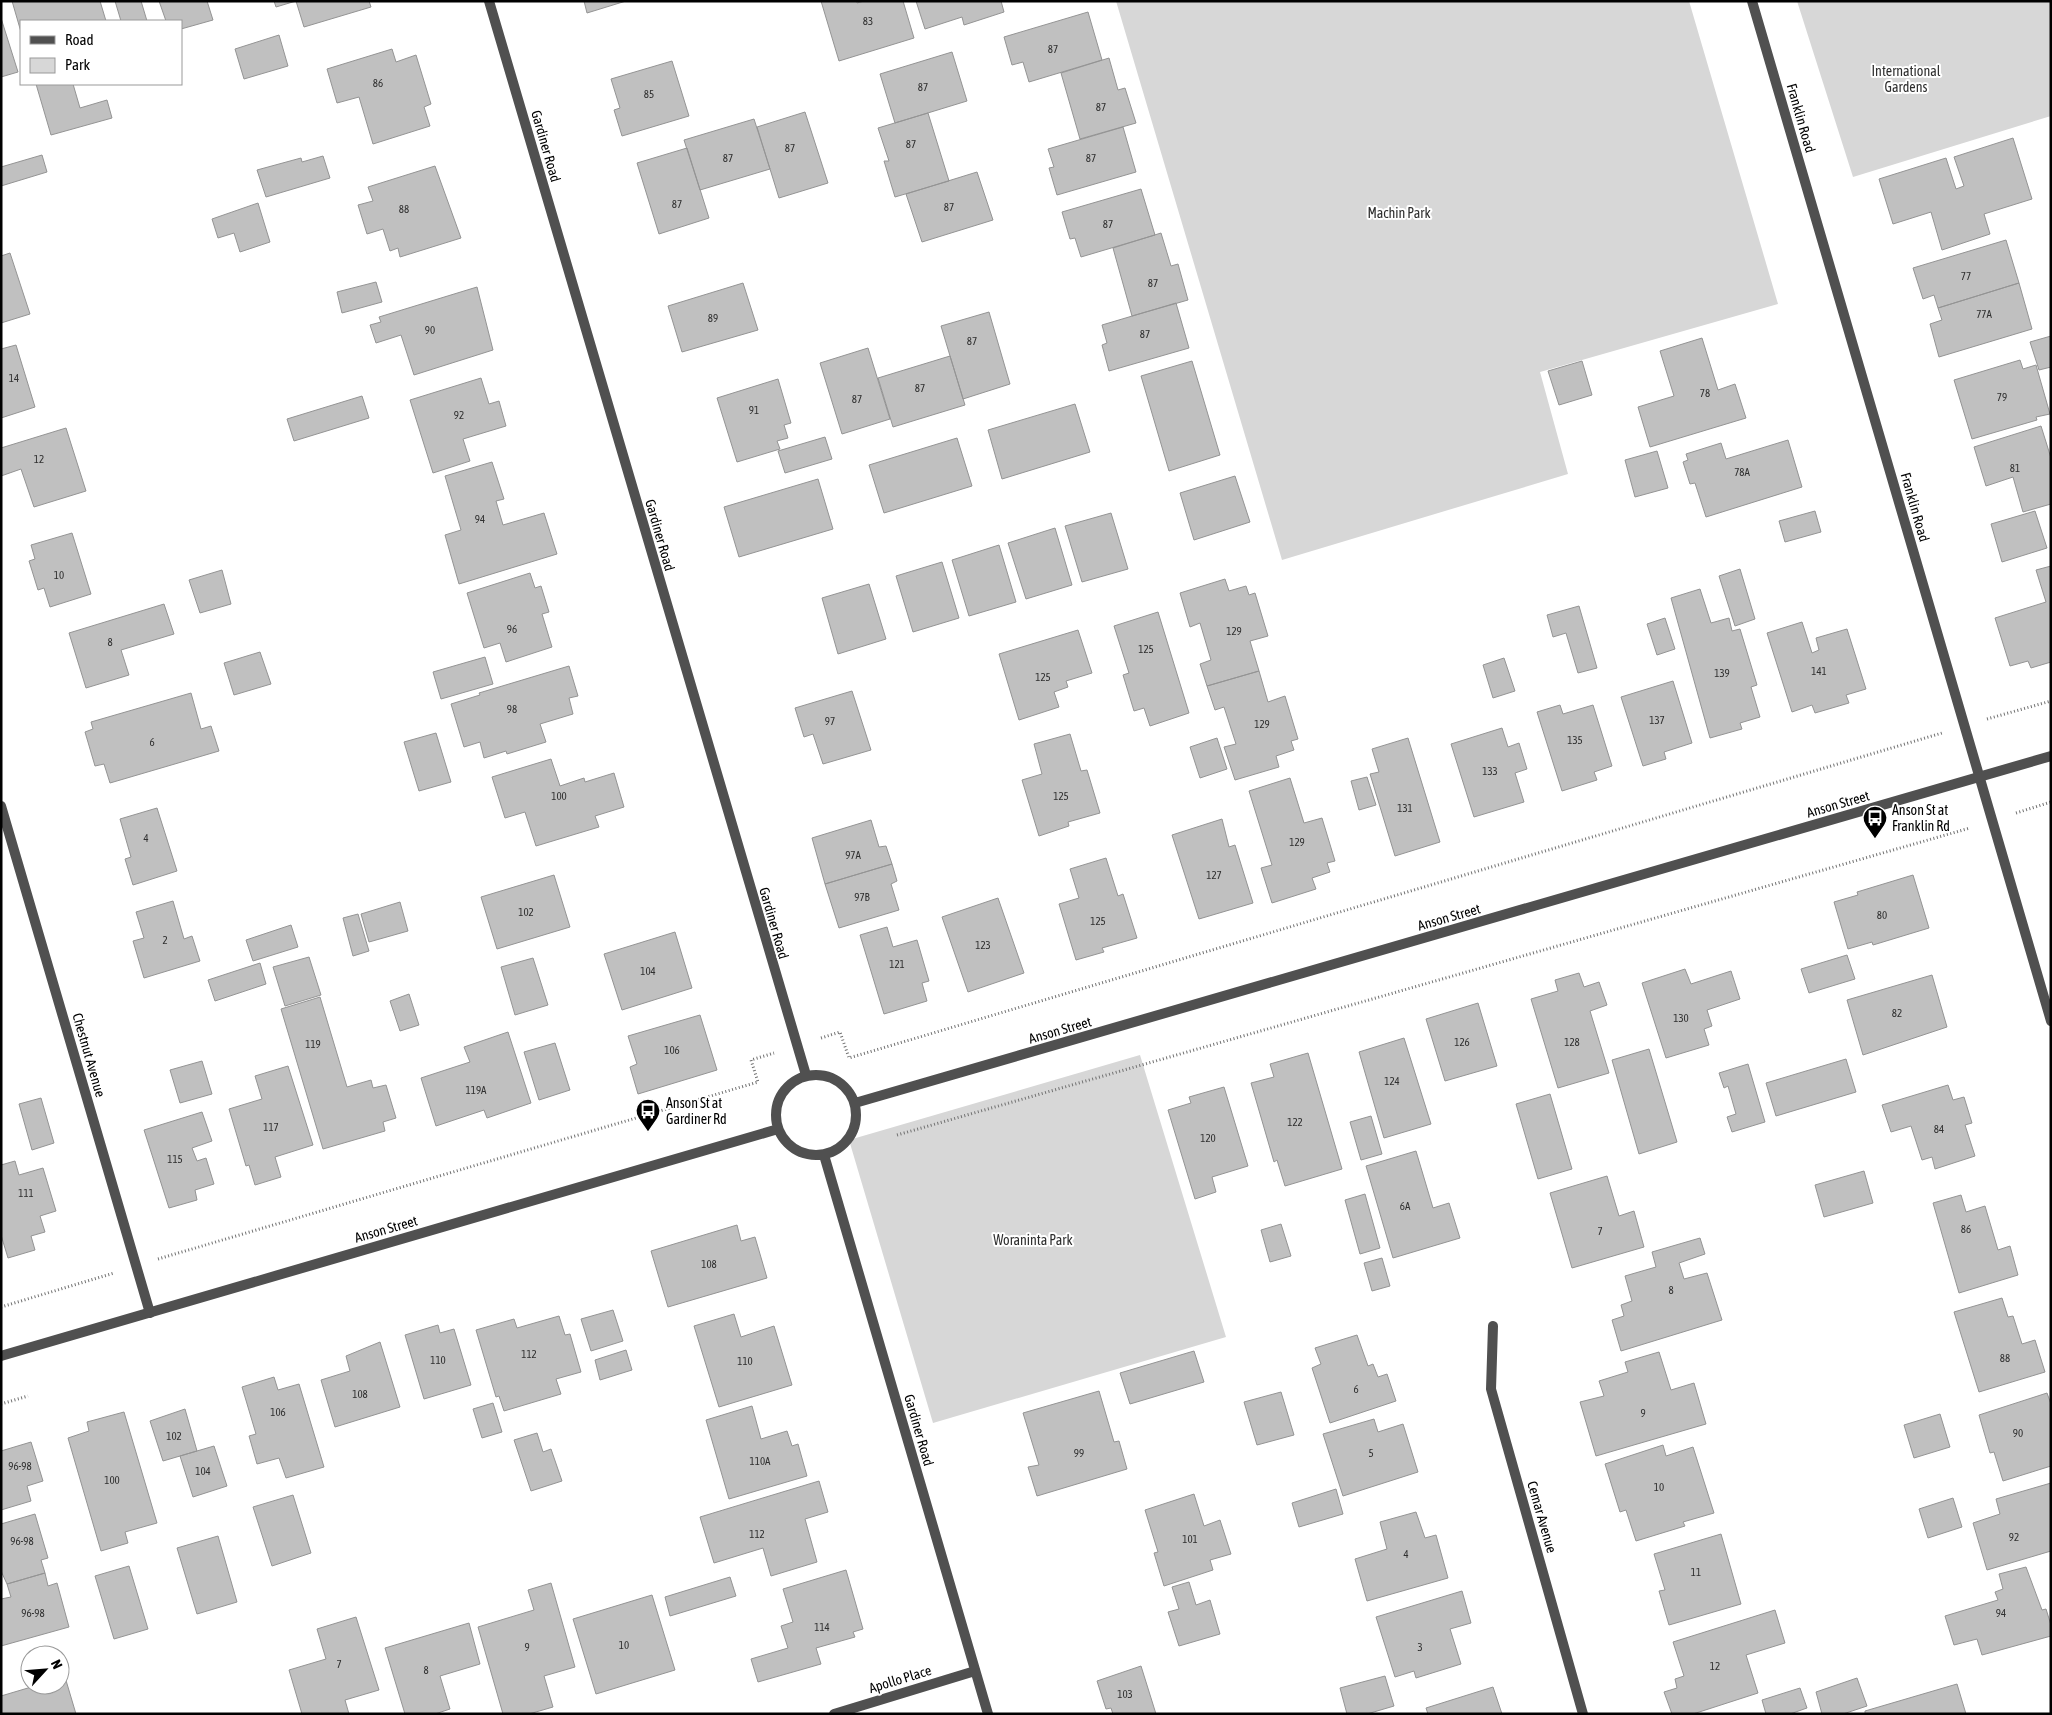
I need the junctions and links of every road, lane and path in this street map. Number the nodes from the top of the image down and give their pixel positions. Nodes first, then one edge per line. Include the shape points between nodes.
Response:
1 (489, 1) edge
2 (1752, 1) edge
3 (2051, 701) edge
4 (1964, 725) junction
5 (2051, 756) edge
6 (1980, 777) junction
7 (2051, 802) edge
8 (1, 806) edge
9 (1992, 823) junction
10 (2051, 1021) edge
11 (796, 1046) junction
12 (806, 1076) junction
13 (855, 1103) junction
14 (778, 1129) junction
15 (897, 1135) dead end
16 (824, 1155) junction
17 (136, 1265) junction
18 (1, 1307) edge
19 (150, 1313) junction
20 (1494, 1326) dead end
21 (1, 1356) edge
22 (28, 1396) dead end
23 (1, 1404) edge
24 (975, 1671) junction
25 (834, 1714) edge
26 (988, 1714) edge
27 (1582, 1714) edge

1 - 11 street, Gardiner Road
2 - 4 street, Franklin Road
3 - 4 path
4 - 6 street, Franklin Road
4 - 11 path via 849,1058 840,1032
5 - 6 street, Anson Street
6 - 9 street, Franklin Road
6 - 13 street, Anson Street
7 - 9 path
8 - 17 street, Chestnut Avenue
9 - 10 street, Franklin Road
9 - 15 path via 1951,832
11 - 12 street, Gardiner Road
11 - 17 path via 751,1060 758,1082
12 - 13 street via 822,1075 836,1080 847,1089
12 - 14 street via 789,1083 780,1095 775,1110
13 - 16 street via 856,1119 848,1139
14 - 16 street via 786,1142 798,1151
14 - 19 street, Anson Street
16 - 24 street, Gardiner Road
17 - 18 path
17 - 19 street, Chestnut Avenue
19 - 21 street, Anson Street
20 - 27 street, Cemar Avenue via 1491,1389
22 - 23 path
24 - 25 street, Apollo Place
24 - 26 street, Gardiner Road

